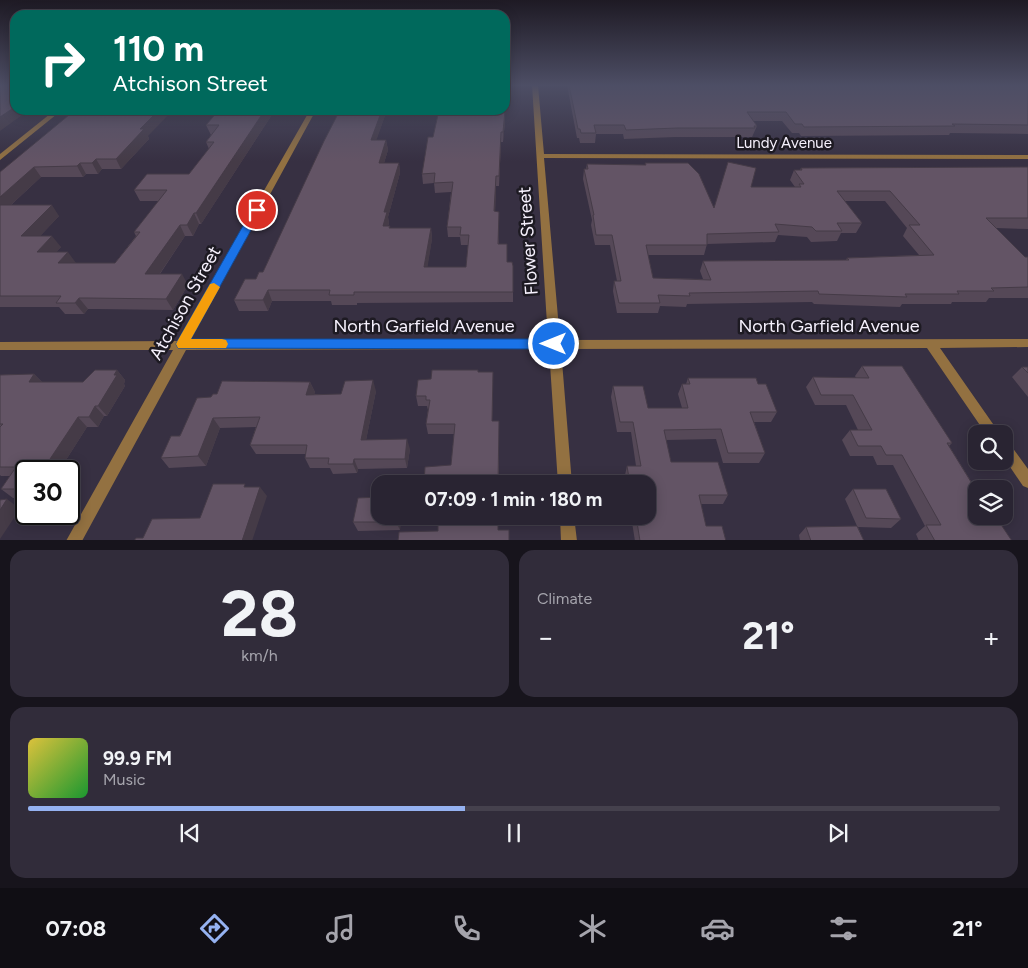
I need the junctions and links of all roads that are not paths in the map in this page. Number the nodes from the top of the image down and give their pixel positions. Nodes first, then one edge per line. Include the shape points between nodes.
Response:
1 (537, 110) edge
2 (53, 115) edge
3 (310, 115) edge
4 (541, 156) junction
5 (1028, 157) edge
6 (0, 158) edge
7 (930, 343) junction
8 (1028, 343) edge
9 (182, 344) junction
10 (554, 344) junction
11 (0, 346) edge
12 (988, 425) edge
13 (1013, 460) edge
14 (564, 475) edge
15 (1028, 481) edge
16 (568, 525) edge
17 (73, 540) edge
18 (569, 540) edge

1 - 4 street, Flower Street
2 - 6 street
3 - 9 street, Atchison Street
4 - 5 street, Lundy Avenue
4 - 10 street, Flower Street
7 - 8 street, North Garfield Avenue
7 - 10 street, North Garfield Avenue
7 - 12 street
9 - 10 street, North Garfield Avenue
9 - 11 street, North Garfield Avenue
9 - 17 street, Atchison Street
10 - 14 street, Flower Street
13 - 15 street
16 - 18 street

